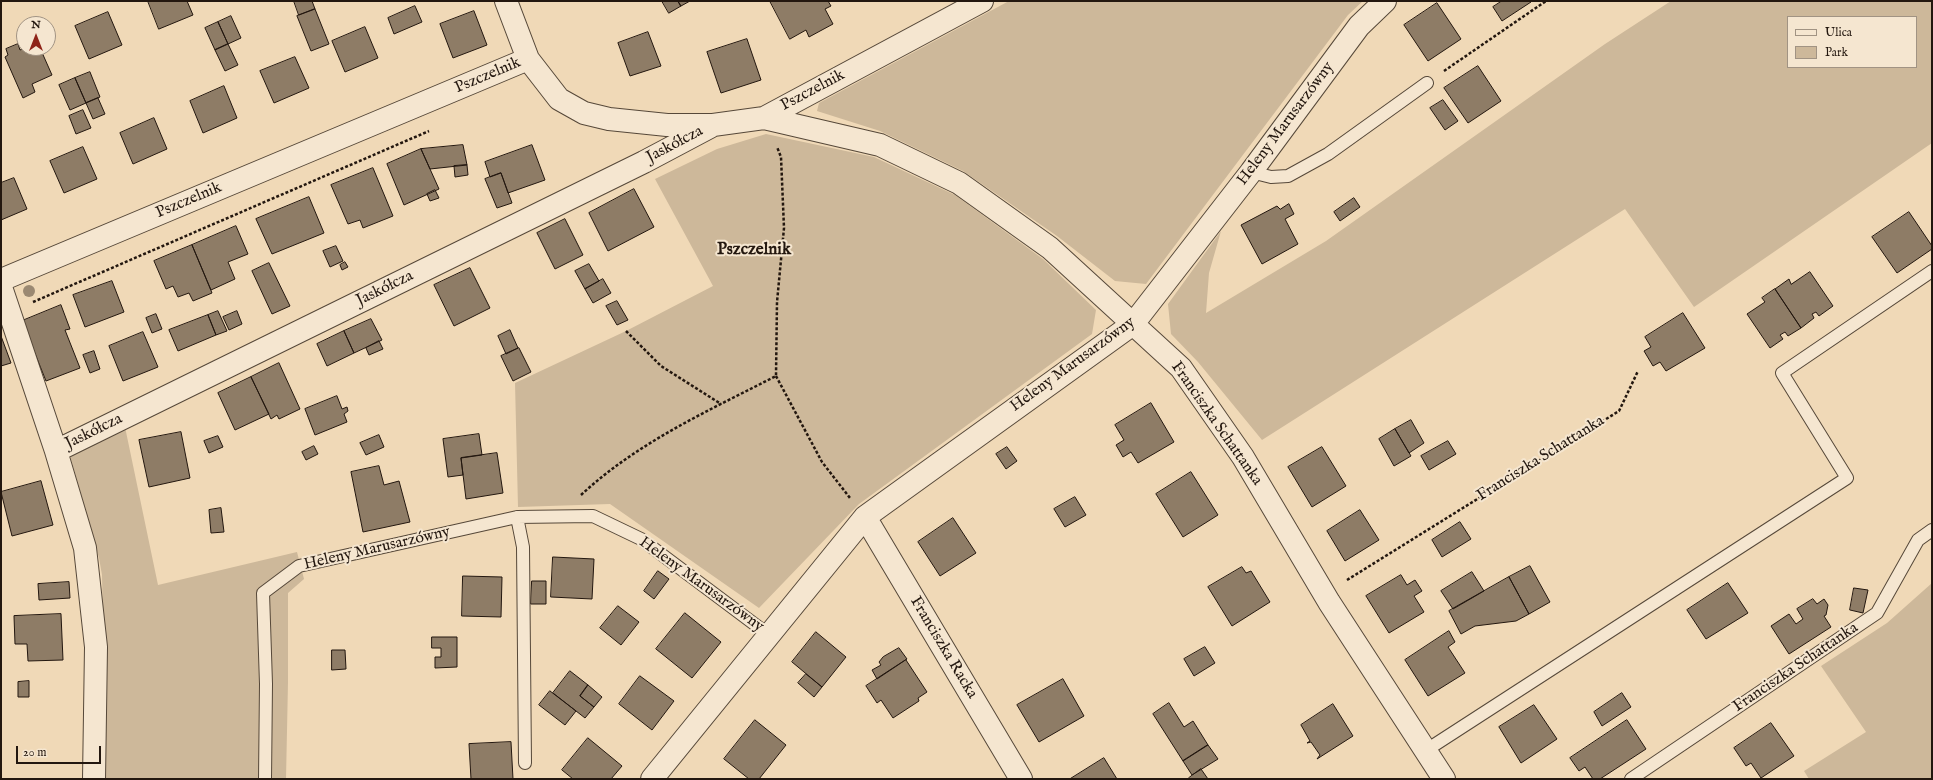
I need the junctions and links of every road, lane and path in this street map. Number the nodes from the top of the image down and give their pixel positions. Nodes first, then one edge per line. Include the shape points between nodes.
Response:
1 (506, 1) edge
2 (982, 1) edge
3 (1385, 1) edge
4 (1546, 1) edge
5 (528, 59) junction
6 (1427, 83) joint
7 (764, 118) junction
8 (713, 125) junction
9 (435, 128) dead end
10 (1251, 172) junction
11 (1932, 271) edge
12 (1, 280) edge
13 (1, 287) edge
14 (9, 312) junction
15 (1133, 324) junction
16 (626, 331) dead end
17 (1638, 371) dead end
18 (776, 376) junction
19 (722, 404) junction
20 (56, 451) junction
21 (558, 516) junction
22 (517, 517) junction
23 (865, 517) junction
24 (1932, 530) edge
25 (1324, 594) junction
26 (769, 635) junction
27 (1425, 751) junction
28 (525, 762) dead end
29 (94, 779) edge
30 (265, 779) edge
31 (652, 779) edge
32 (1021, 779) edge
33 (1444, 779) edge
34 (1631, 779) edge

1 - 5 street
2 - 7 street, Pszczelnik
3 - 10 street, Heleny Marusarzówny via 1359,26
4 - 6 path
5 - 8 street, Pszczelnik via 559,99 584,113 609,120 667,125
5 - 12 street, Pszczelnik
6 - 10 lane via 1328,154 1288,176 1271,177
7 - 8 street, Pszczelnik
7 - 15 street, Franciszka Schattanka via 880,144 959,183 1050,248
7 - 18 path via 781,157 784,228 777,302
8 - 20 street, Jaskółcza via 644,162
9 - 14 path
10 - 15 street, Heleny Marusarzówny
11 - 27 lane via 1782,373 1847,478
13 - 14 street
14 - 20 street
15 - 23 street, Heleny Marusarzówny
15 - 25 street, Franciszka Schattanka via 1180,368 1203,400 1243,457
16 - 19 path via 661,366
17 - 25 path, Franciszka Schattanka via 1618,411
18 - 19 path
18 - 23 path via 822,462
19 - 21 path via 653,440 601,476
20 - 29 street via 85,548 96,647
21 - 22 lane, Heleny Marusarzówny
21 - 26 lane, Heleny Marusarzówny via 592,516 641,539
22 - 28 lane via 523,547
22 - 30 lane, Heleny Marusarzówny via 298,566 263,593 266,684
23 - 26 street, Heleny Marusarzówny
23 - 32 street, Franciszka Racka
24 - 34 lane, Franciszka Schattanka via 1918,540 1877,614
25 - 27 street, Franciszka Schattanka
26 - 31 street, Heleny Marusarzówny
27 - 33 street, Franciszka Schattanka

